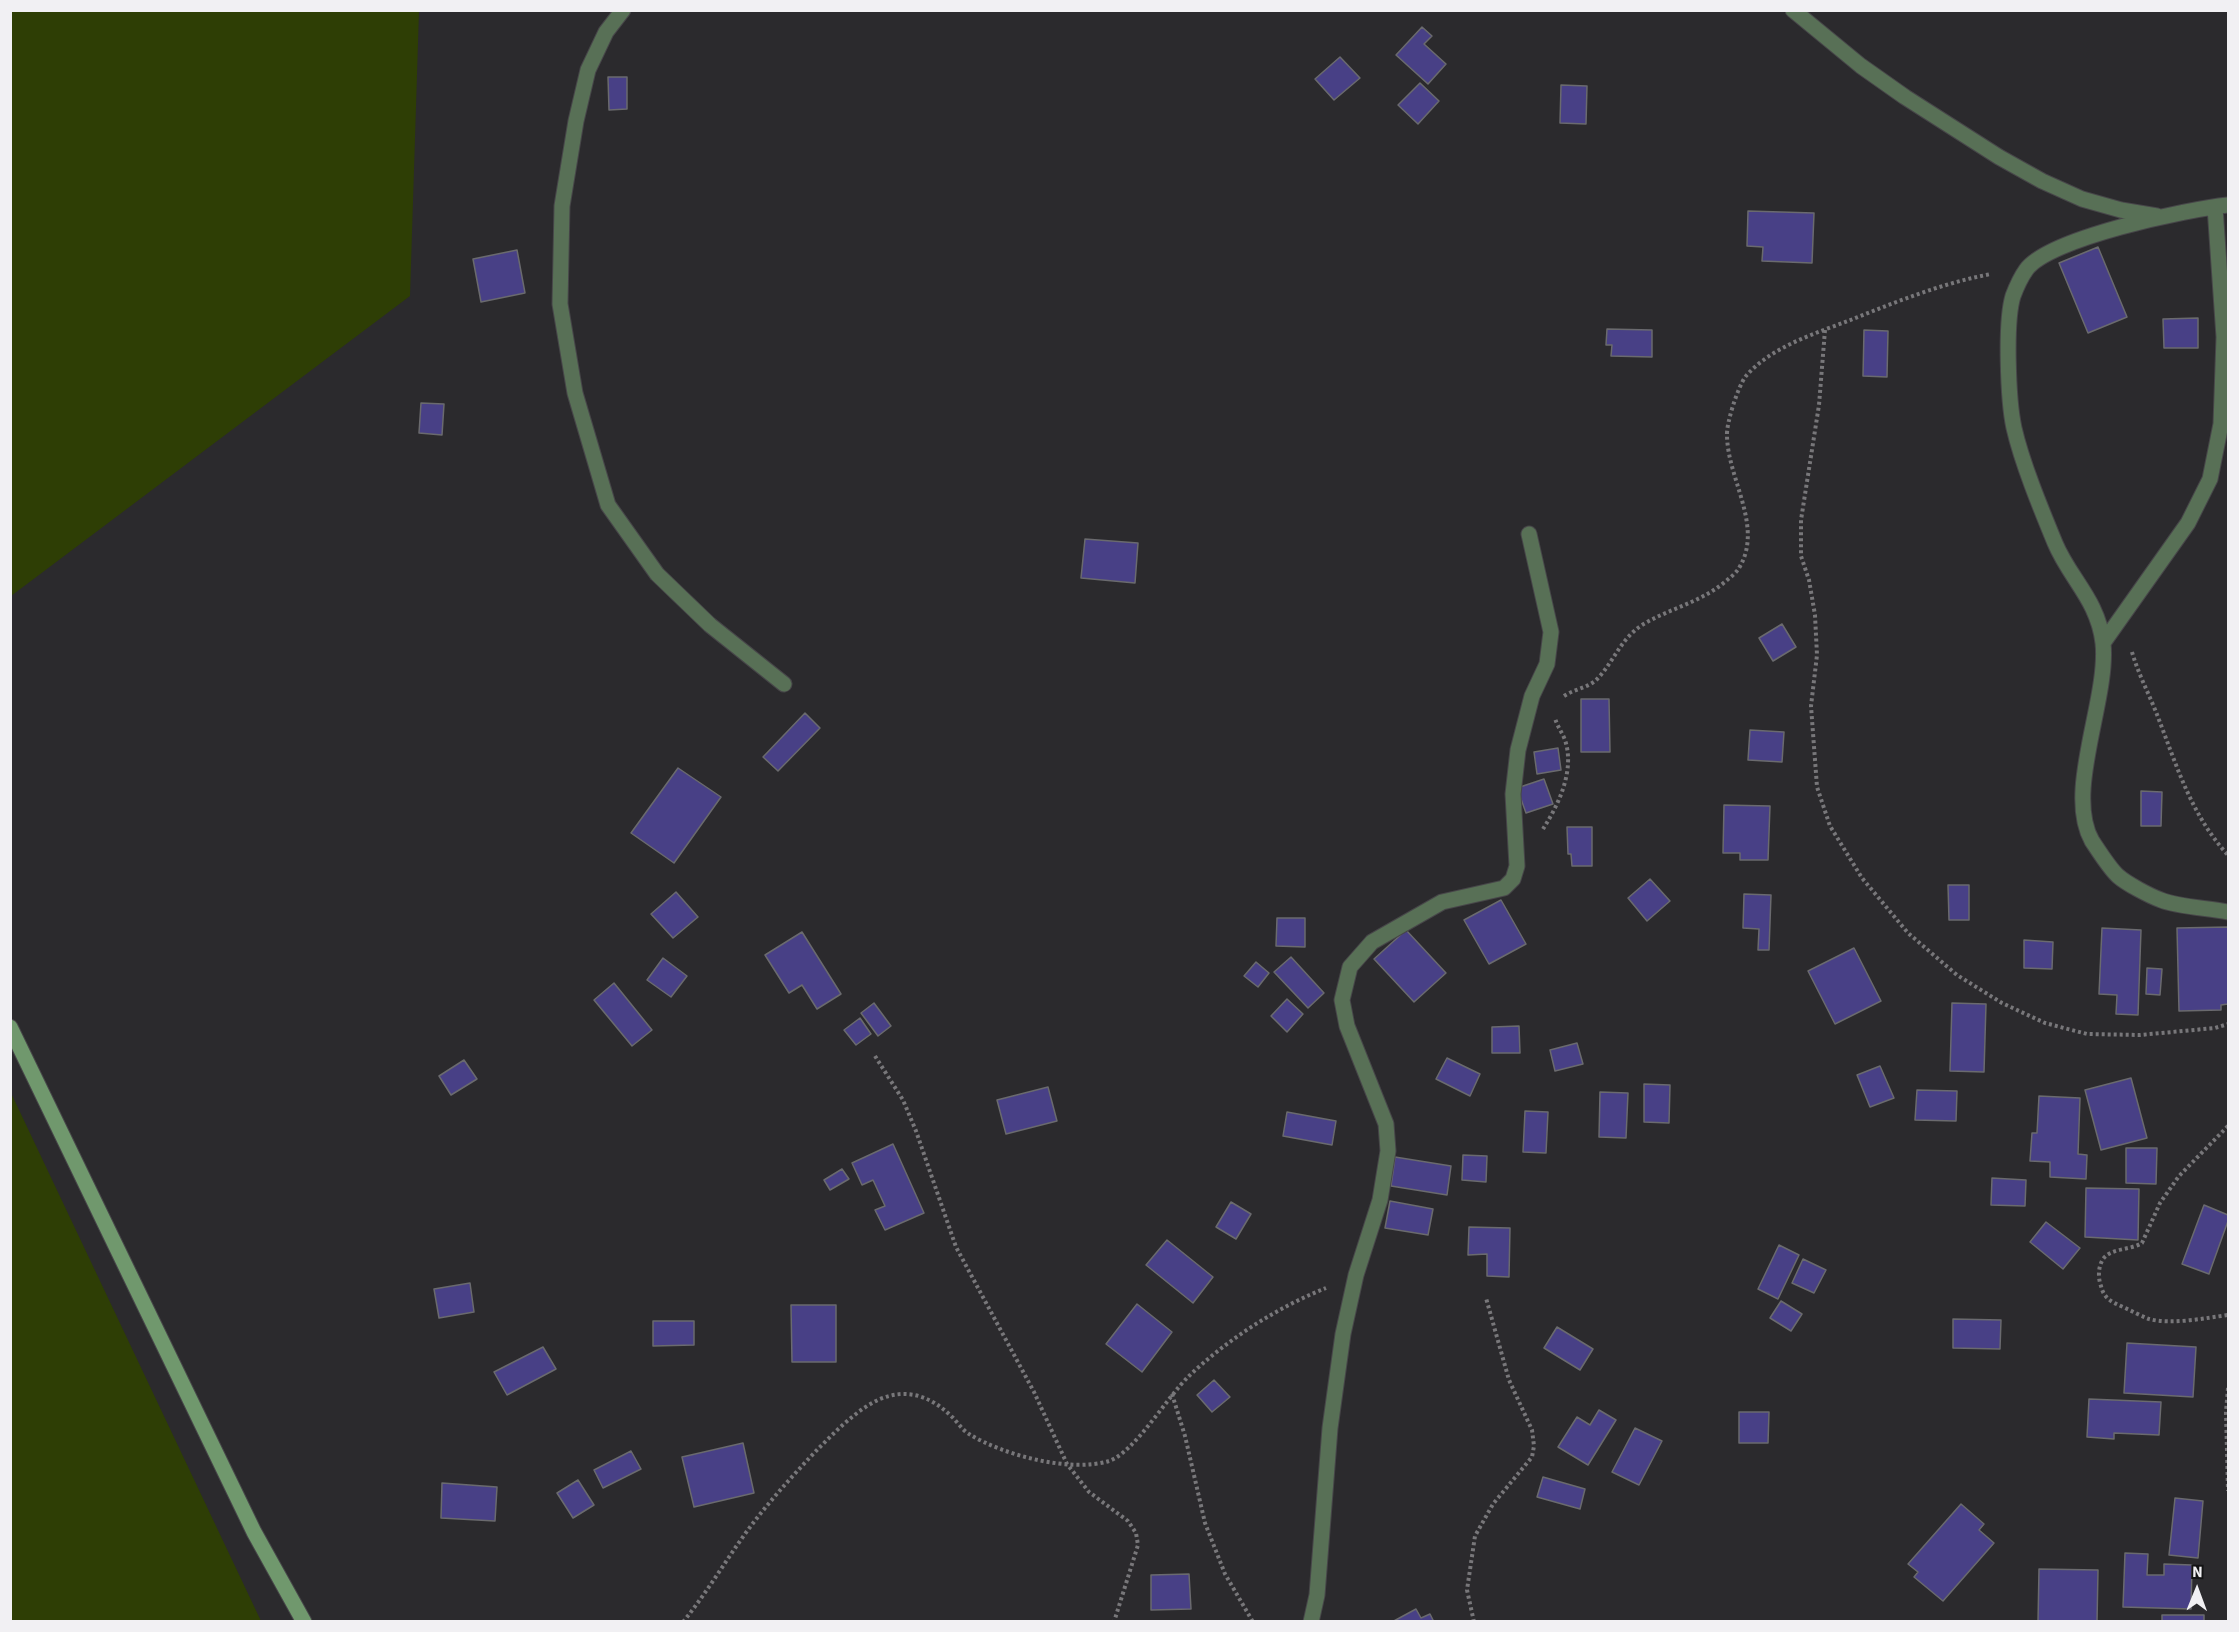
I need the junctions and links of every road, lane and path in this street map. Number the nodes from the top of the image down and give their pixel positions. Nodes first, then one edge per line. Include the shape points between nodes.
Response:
1 (623, 10) edge
2 (1793, 10) edge
3 (2222, 206) edge
4 (2163, 217) junction
5 (2027, 268) junction
6 (1825, 330) junction
7 (1529, 534) dead end
8 (2122, 617) junction
9 (2103, 643) junction
10 (784, 684) dead end
11 (1560, 699) dead end
12 (1555, 711) dead end
13 (2229, 855) edge
14 (1516, 866) junction
15 (2229, 912) edge
16 (2229, 1024) edge
17 (10, 1027) edge
18 (875, 1056) dead end
19 (2229, 1126) edge
20 (1356, 1275) junction
21 (1486, 1298) dead end
22 (2229, 1315) edge
23 (2229, 1388) edge
24 (1172, 1394) junction
25 (1067, 1464) junction
26 (2229, 1491) edge
27 (304, 1622) edge
28 (683, 1622) edge
29 (1114, 1622) edge
30 (1253, 1622) edge
31 (1311, 1622) edge
32 (1474, 1622) edge

1 - 10 street via 606,32 588,70 562,206 560,304 574,393 608,505 657,574 710,625
2 - 4 street via 1861,66 2008,162 2082,199
3 - 4 street
3 - 8 street via 2221,424 2210,479 2188,523
4 - 5 street via 2090,236 2053,251
5 - 6 path via 1961,279
5 - 9 street via 2013,297 2009,329 2014,428 2056,546 2093,605
6 - 11 path via 1771,354 1744,378 1732,408 1726,435 1746,515 1749,545 1739,570 1712,593 1643,624 1625,639 1598,679
6 - 16 path via 1800,539 1815,615 1817,655 1811,706 1817,787 1830,826 1862,878 1908,933 1957,975 2002,1003 2045,1023 2087,1034 2140,1035 2216,1029
7 - 14 street via 1551,632 1547,664 1532,696 1518,750 1513,794
8 - 9 street
8 - 13 path via 2136,665 2196,814
9 - 15 street via 2102,682 2085,773 2084,811 2091,839 2118,876 2162,900
12 - 14 path via 1568,763 1563,789 1558,806
14 - 20 street via 1513,879 1504,888 1442,902 1372,942 1350,967 1342,1000 1347,1026 1383,1116 1388,1151 1380,1200
17 - 27 street via 254,1532
18 - 25 path via 903,1100 956,1247 1034,1392
19 - 22 path via 2179,1176 2160,1203 2142,1243 2104,1258 2099,1279 2111,1302 2150,1319 2195,1320
20 - 24 path via 1305,1297 1233,1340
20 - 31 street via 1330,1428 1317,1595
21 - 32 path via 1509,1380 1532,1430 1534,1446 1532,1457 1493,1504 1475,1536 1467,1590
23 - 26 path
24 - 25 path via 1130,1447 1112,1460
24 - 30 path via 1212,1543
25 - 28 path via 991,1446 967,1433 931,1400 914,1394 880,1399 849,1420 791,1478
25 - 29 path via 1089,1492 1128,1521 1136,1533 1138,1545

